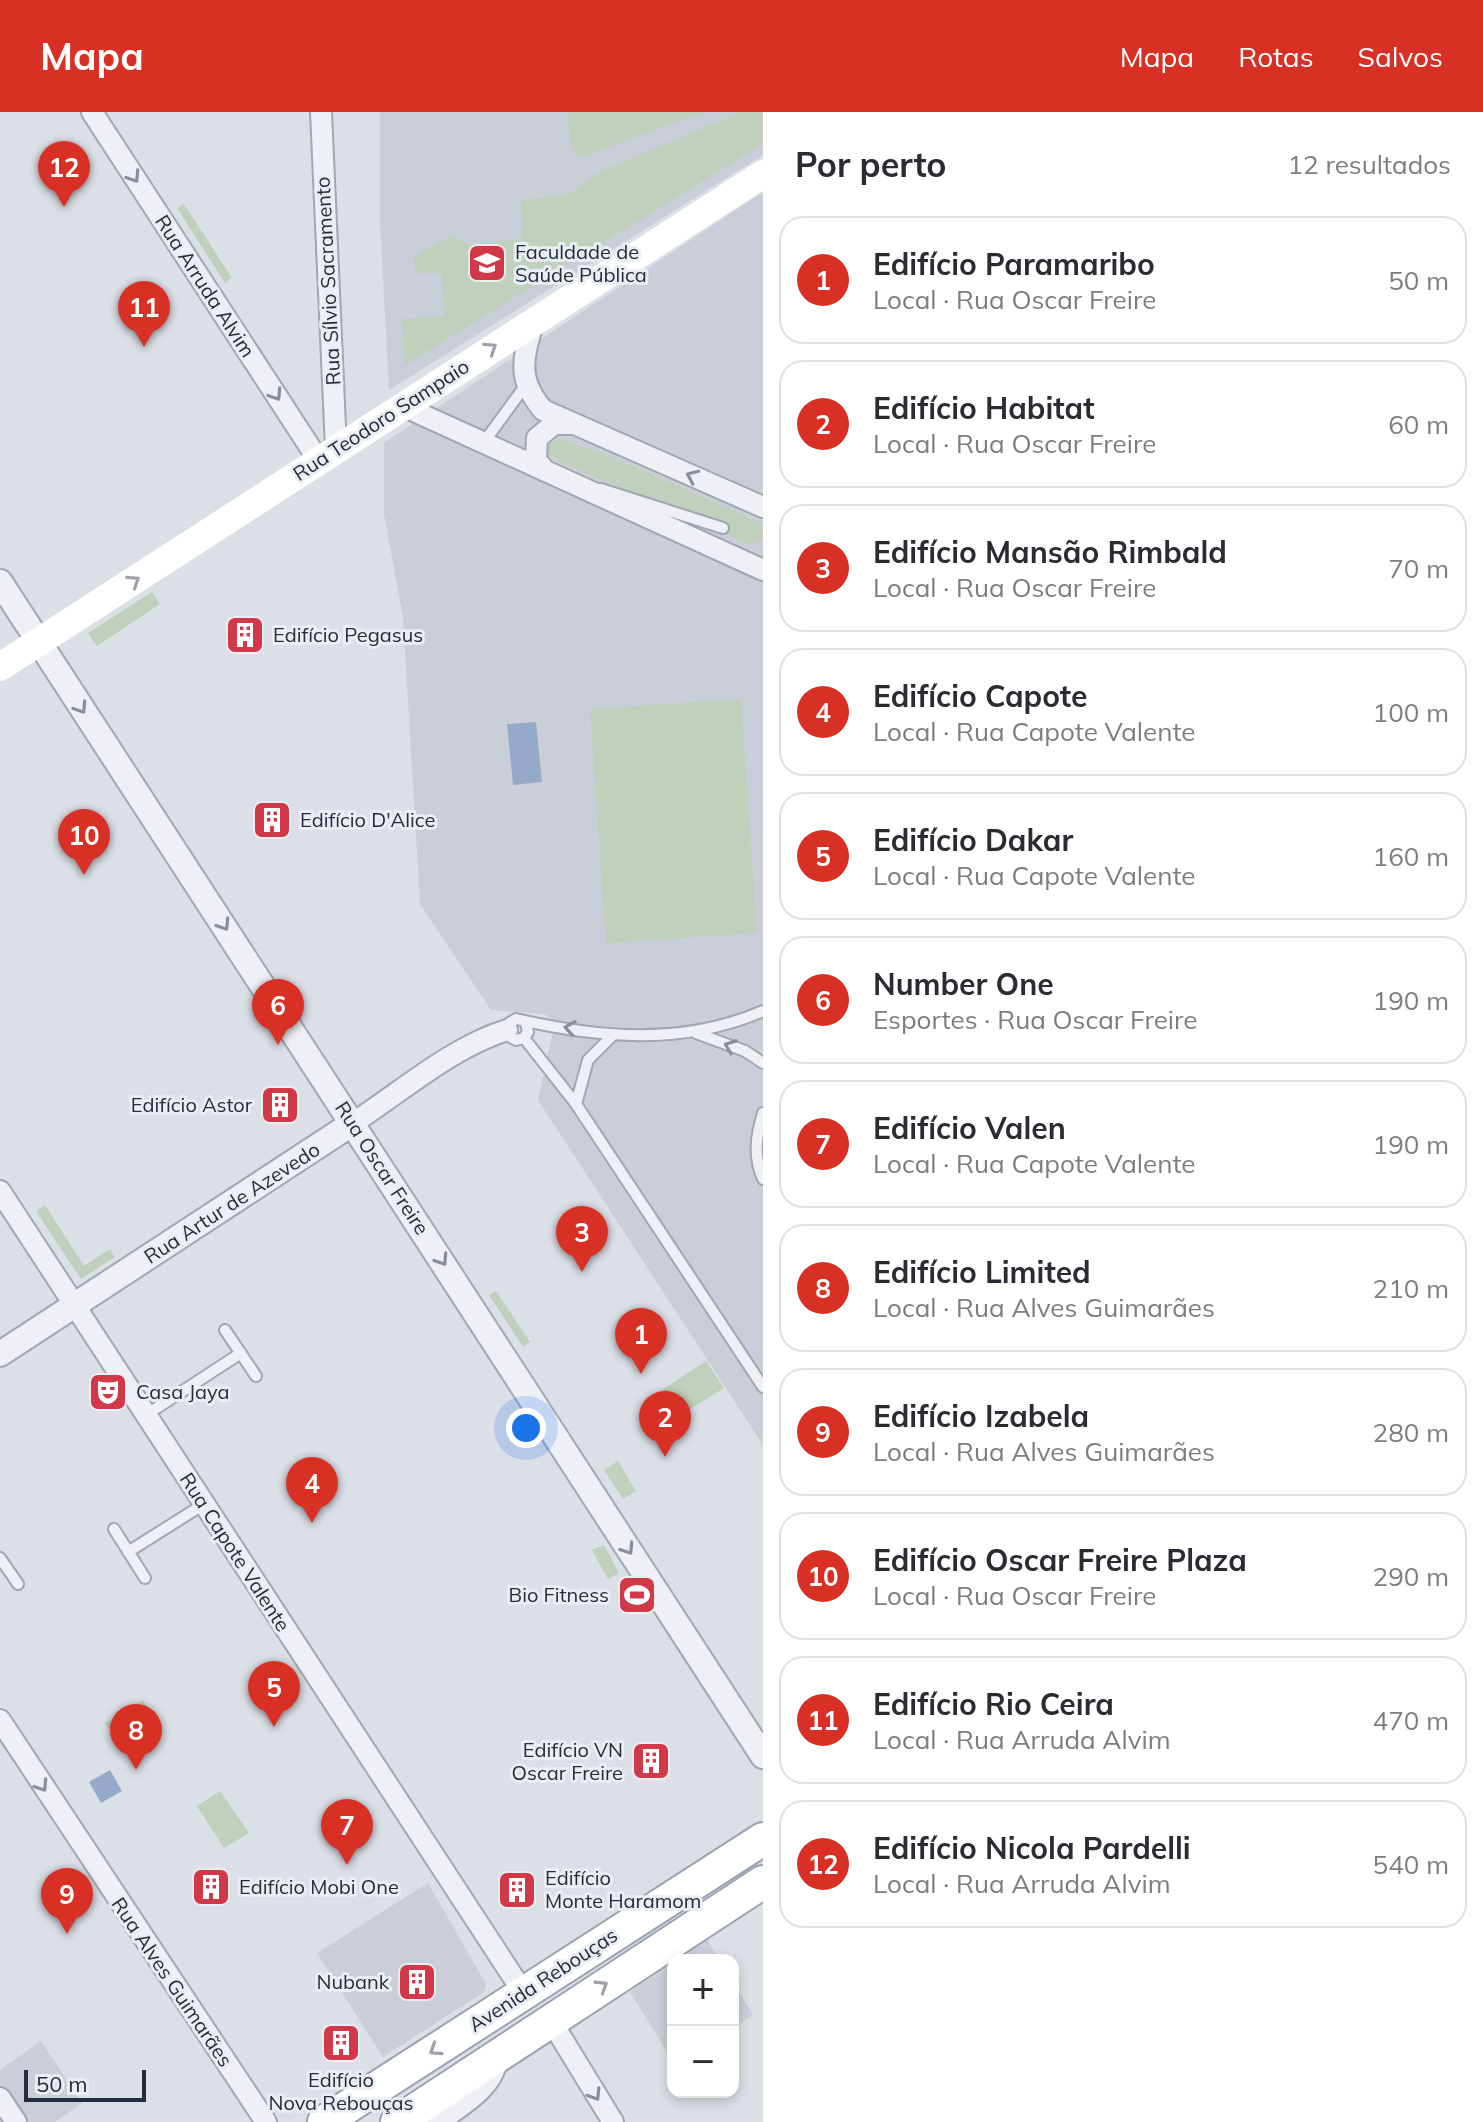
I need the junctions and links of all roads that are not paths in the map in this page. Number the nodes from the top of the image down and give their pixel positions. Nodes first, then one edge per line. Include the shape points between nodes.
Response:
1 (92, 112) edge
2 (321, 112) edge
3 (763, 174) edge
4 (534, 320) junction
5 (525, 386) junction
6 (403, 406) junction
7 (576, 426) junction
8 (484, 442) junction
9 (328, 455) junction
10 (545, 471) junction
11 (579, 487) junction
12 (763, 507) edge
13 (723, 528) dead end
14 (763, 557) edge
15 (740, 560) junction
16 (763, 570) edge
17 (0, 582) edge
18 (39, 642) junction
19 (0, 667) edge
20 (763, 1011) edge
21 (519, 1030) junction
22 (696, 1033) junction
23 (613, 1035) junction
24 (763, 1063) edge
25 (576, 1104) junction
26 (763, 1113) edge
27 (353, 1123) junction
28 (763, 1179) edge
29 (0, 1191) edge
30 (75, 1306) junction
31 (225, 1330) dead end
32 (241, 1353) junction
33 (0, 1354) edge
34 (256, 1376) dead end
35 (763, 1387) edge
36 (146, 1415) junction
37 (204, 1504) junction
38 (114, 1529) dead end
39 (128, 1552) junction
40 (0, 1558) edge
41 (145, 1578) dead end
42 (18, 1584) dead end
43 (0, 1720) edge
44 (763, 1756) edge
45 (763, 1839) edge
46 (763, 1882) edge
47 (523, 1992) junction
48 (550, 2019) junction
49 (496, 2055) junction
50 (266, 2122) edge
51 (324, 2122) edge
52 (397, 2122) edge
53 (436, 2122) edge
54 (613, 2122) edge

1 -> 9 street, Rua Arruda Alvim
2 - 9 street, Rua Sílvio Sacramento
3 - 4 main road, Rua Teodoro Sampaio
4 - 5 street via 524,357
6 -> 4 main road, Rua Teodoro Sampaio
5 - 7 street via 543,410
5 - 8 lane
6 - 8 street
6 - 9 main road, Rua Teodoro Sampaio
7 - 10 street via 554,424 537,438 536,460
12 -> 7 street
8 - 10 street
18 -> 9 main road, Rua Teodoro Sampaio
10 - 11 street
11 - 13 lane via 626,494
11 - 15 street
14 - 15 street
15 - 16 street
17 - 18 street, Rua Oscar Freire
18 - 19 main road, Rua Teodoro Sampaio
18 -> 27 street, Rua Oscar Freire
20 - 22 lane
23 -> 21 lane
21 - 25 lane
21 - 27 street, Rua Artur de Azevedo via 460,1054
22 - 23 lane
24 -> 22 lane
23 - 25 lane via 588,1060
25 - 35 lane
26 - 28 lane via 756,1141 756,1164
27 - 30 street, Rua Artur de Azevedo
27 -> 44 street, Rua Oscar Freire
29 - 30 street, Rua Capote Valente
30 - 33 street, Rua Artur de Azevedo
30 - 36 street, Rua Capote Valente
31 - 32 lane
32 - 34 lane
32 - 36 lane
36 - 37 street, Rua Capote Valente
37 - 39 lane
37 - 47 street, Rua Capote Valente
38 - 39 lane
39 - 41 lane
40 - 42 lane
43 -> 50 street, Rua Alves Guimarães
45 - 47 main road, Avenida Rebouças
48 -> 46 main road, Avenida Rebouças
47 -> 51 main road, Avenida Rebouças
48 - 49 main road, Avenida Rebouças
48 -> 54 street
49 - 52 main road, Avenida Rebouças
49 - 53 street via 490,2078

